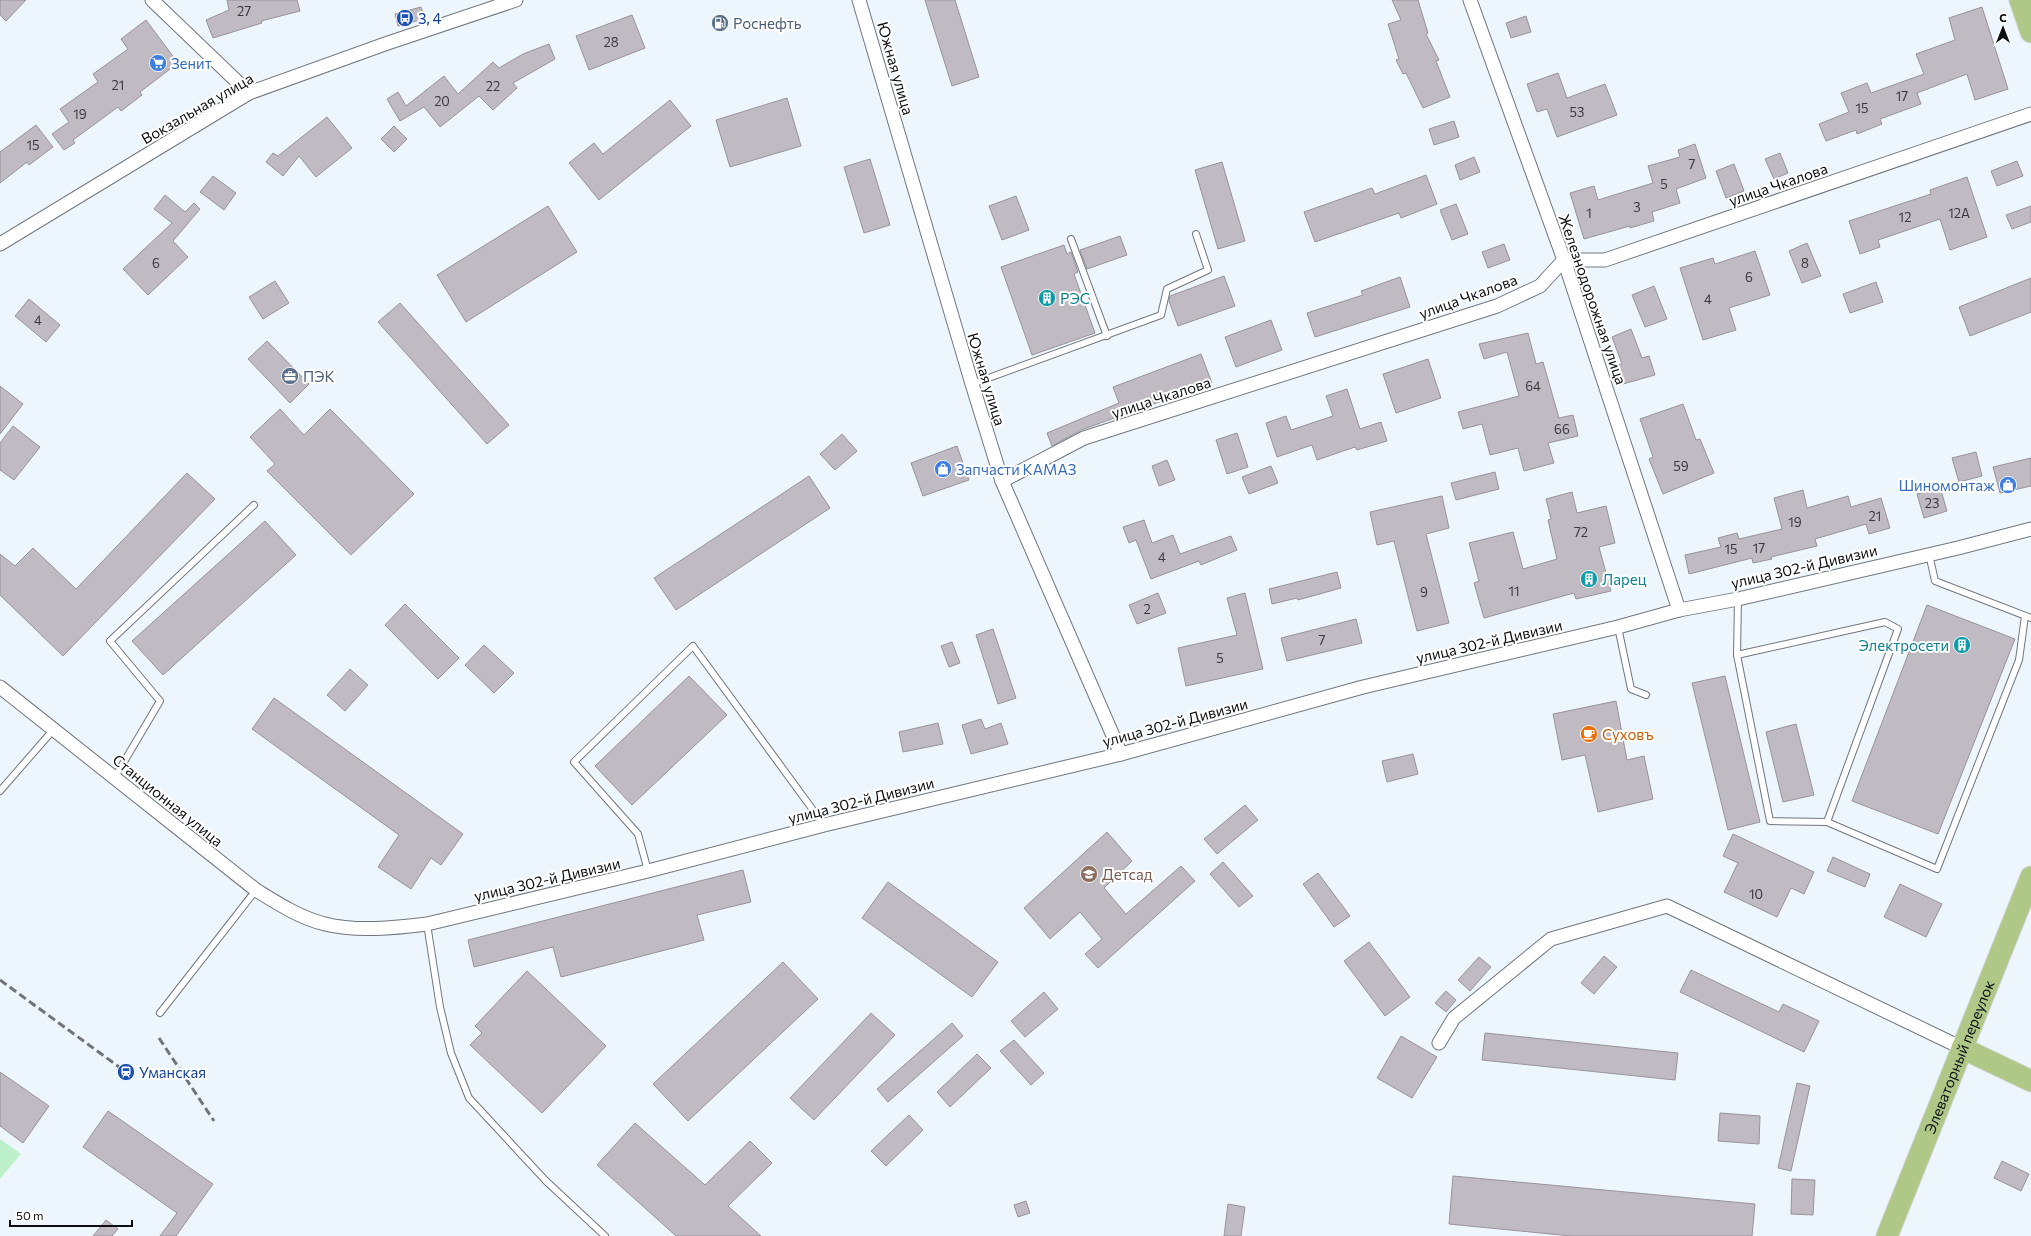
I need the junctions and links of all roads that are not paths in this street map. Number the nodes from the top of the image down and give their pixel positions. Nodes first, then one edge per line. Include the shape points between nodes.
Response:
1 (152, 0) edge
2 (516, 0) edge
3 (859, 0) edge
4 (1470, 0) edge
5 (2020, 0) edge
6 (2031, 32) edge
7 (249, 93) junction
8 (2031, 114) edge
9 (1196, 234) dead end
10 (1071, 239) dead end
11 (0, 244) edge
12 (1564, 260) junction
13 (1107, 336) junction
14 (972, 384) junction
15 (1002, 481) junction
16 (254, 505) dead end
17 (2031, 529) edge
18 (1928, 554) junction
19 (1738, 599) junction
20 (1679, 610) junction
21 (2028, 617) edge
22 (1618, 627) junction
23 (1737, 655) junction
24 (0, 687) edge
25 (1646, 695) dead end
26 (54, 729) junction
27 (1121, 754) junction
28 (115, 777) junction
29 (0, 791) edge
30 (1827, 822) junction
31 (824, 825) junction
32 (648, 871) junction
33 (2031, 877) edge
34 (256, 890) junction
35 (325, 924) joint
36 (427, 924) junction
37 (160, 1013) dead end
38 (1439, 1042) dead end
39 (1962, 1048) junction
40 (2031, 1081) edge
41 (605, 1236) edge
42 (1887, 1236) edge

1 - 7 street
2 - 7 street, Вокзальная улица
3 - 14 street, Южная улица
4 - 12 street, Железнодорожная улица
5 - 6 main road
7 - 11 street, Вокзальная улица
8 - 12 street, улица Чкалова via 1605,260
9 - 13 lane via 1208,270 1167,289 1161,315
10 - 13 lane
12 - 15 street, улица Чкалова via 1540,286 1496,306 1084,438
12 - 20 street, Железнодорожная улица
13 - 14 lane
14 - 15 street, Южная улица
15 - 27 street, Южная улица
16 - 28 lane via 110,640 160,701
17 - 18 street, улица 302-й Дивизии
18 - 19 street, улица 302-й Дивизии
18 - 21 lane via 1935,581
19 - 20 street, улица 302-й Дивизии
19 - 23 lane
20 - 22 street, улица 302-й Дивизии
21 - 30 lane via 2019,660 1937,869
22 - 25 lane via 1631,689
22 - 27 street, улица 302-й Дивизии via 1363,687
23 - 30 lane via 1770,821
23 - 30 lane via 1885,622 1898,629
24 - 26 street, Станционная улица
26 - 28 street, Станционная улица
26 - 29 lane
27 - 31 street, улица 302-й Дивизии
28 - 34 street, Станционная улица
31 - 32 street, улица 302-й Дивизии
31 - 32 lane via 693,646 574,762 638,834
32 - 36 street, улица 302-й Дивизии
33 - 39 main road, Элеваторный переулок
34 - 35 street, Станционная улица via 288,909
34 - 37 lane
35 - 36 street, улица 302-й Дивизии via 369,929
36 - 41 lane via 451,1053 469,1098 546,1181
38 - 39 street via 1454,1018 1551,939 1667,906
39 - 40 main road
39 - 42 main road, Элеваторный переулок

